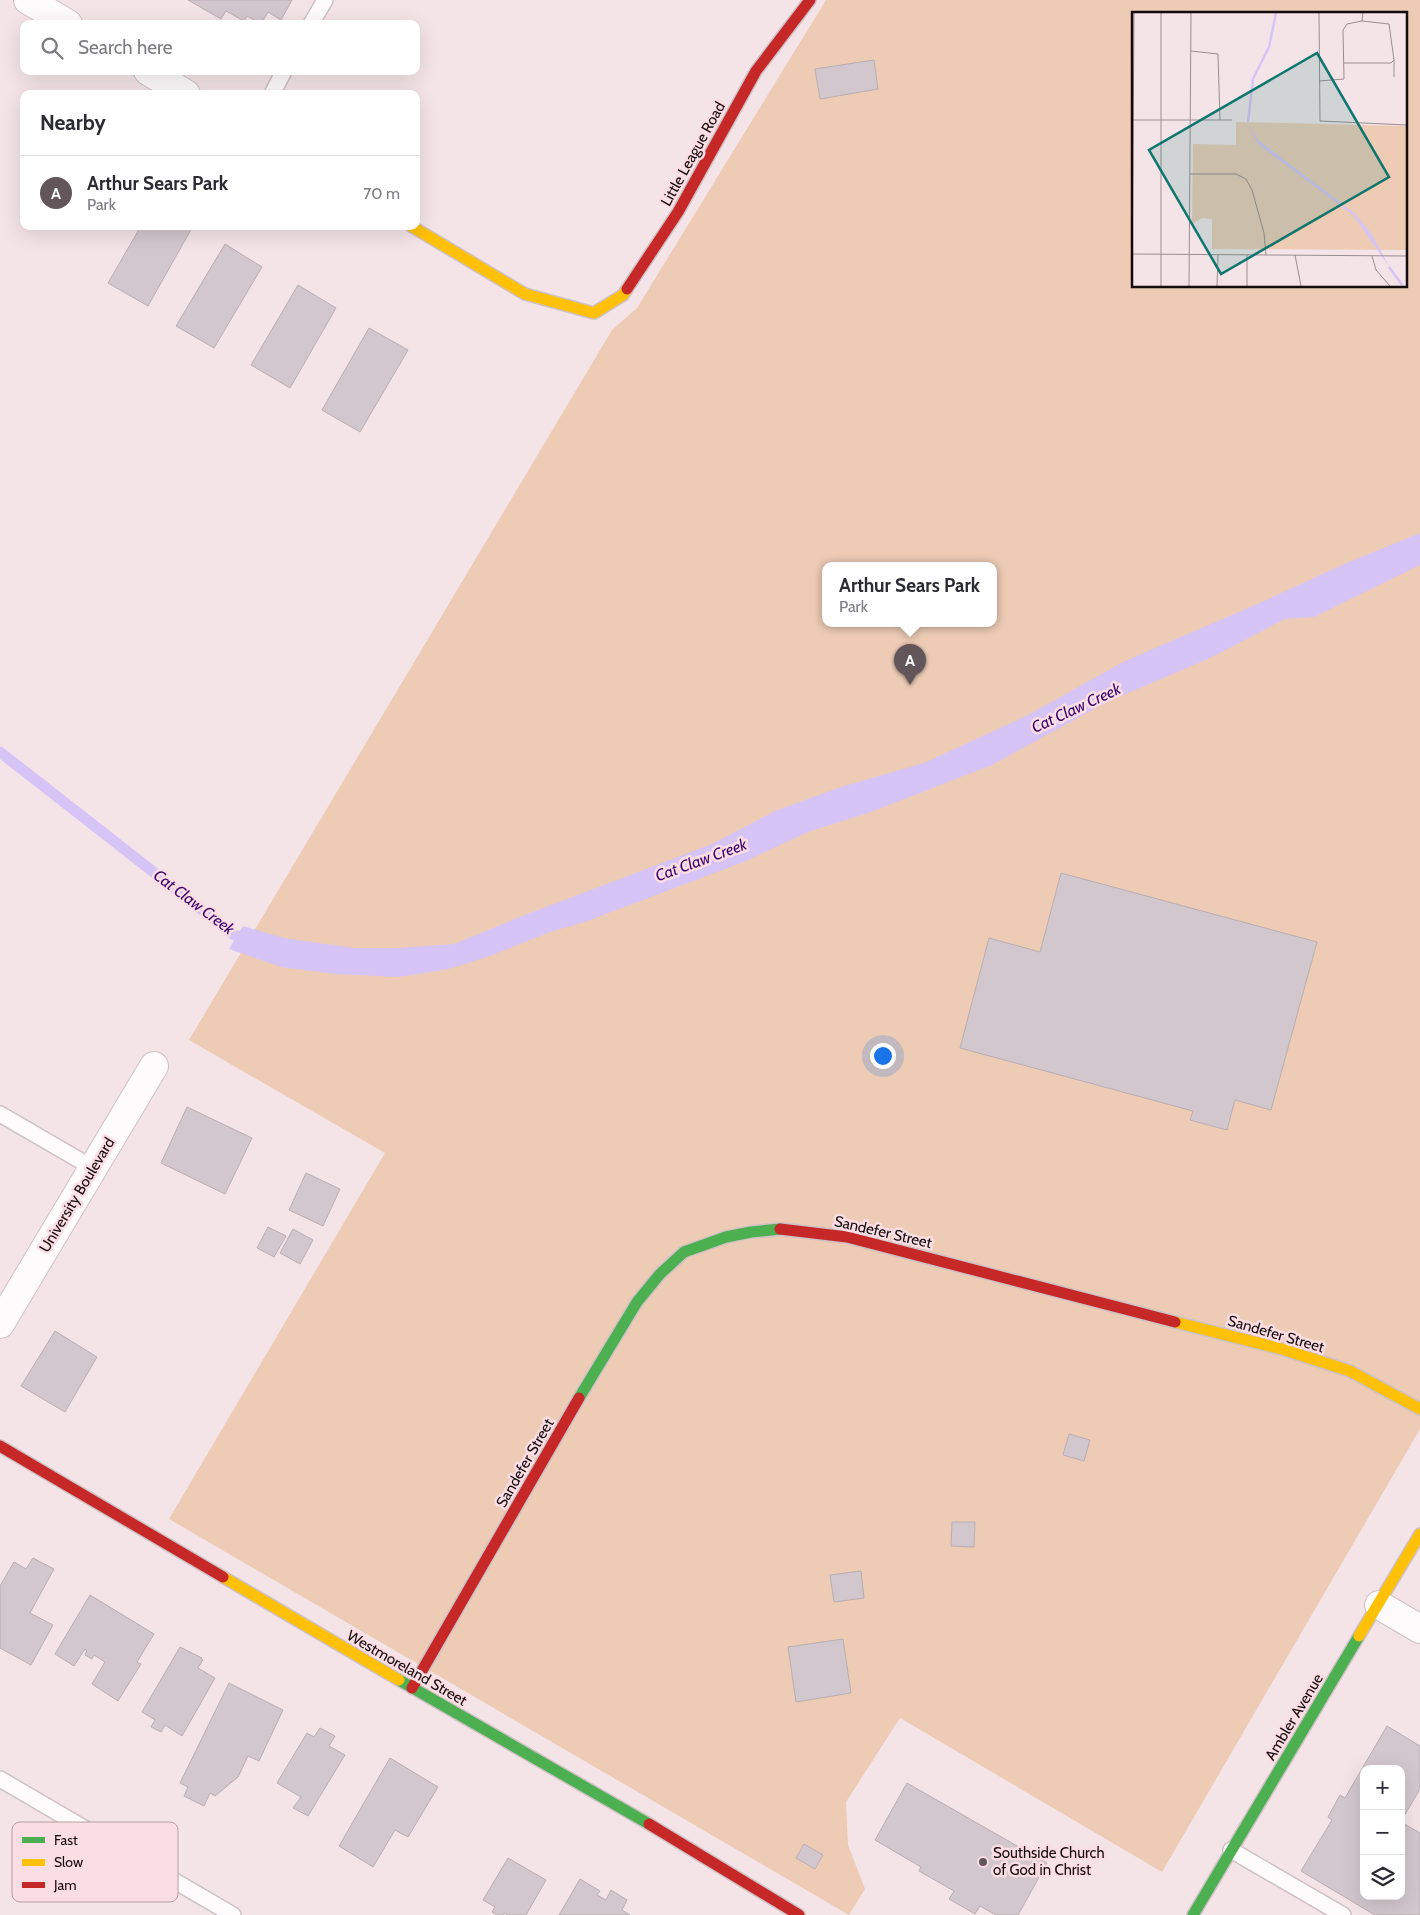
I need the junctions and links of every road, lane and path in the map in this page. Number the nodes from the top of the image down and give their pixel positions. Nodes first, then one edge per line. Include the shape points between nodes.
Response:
1 (28, 0) edge
2 (325, 0) edge
3 (810, 0) edge
4 (61, 20) edge
5 (313, 20) edge
6 (155, 75) edge
7 (282, 75) edge
8 (179, 90) edge
9 (274, 90) edge
10 (418, 230) edge
11 (154, 1066) dead end
12 (0, 1114) edge
13 (93, 1168) junction
14 (0, 1324) edge
15 (1420, 1409) edge
16 (0, 1446) edge
17 (1420, 1534) edge
18 (1379, 1605) junction
19 (1420, 1628) edge
20 (412, 1688) junction
21 (0, 1779) edge
22 (74, 1822) edge
23 (1232, 1850) junction
24 (178, 1883) edge
25 (233, 1915) edge
26 (799, 1915) edge
27 (1194, 1915) edge
28 (1343, 1915) edge

1 - 4 street
2 - 5 lane
3 - 10 street, Little League Road via 756,70 678,212 623,295 594,313 525,294
6 - 8 street
7 - 9 lane
11 - 13 street, University Boulevard
12 - 13 lane
13 - 14 street, University Boulevard
15 - 20 street, Sandefer Street via 1350,1371 1282,1349 847,1236 785,1229 726,1238 684,1252 660,1274 638,1302 597,1367
16 - 20 street, Westmoreland Street
17 - 18 street, Ambler Avenue
18 - 19 street
18 - 23 street, Ambler Avenue
20 - 26 street, Westmoreland Street
21 - 22 lane
23 - 27 street, Ambler Avenue
23 - 28 lane
24 - 25 lane

